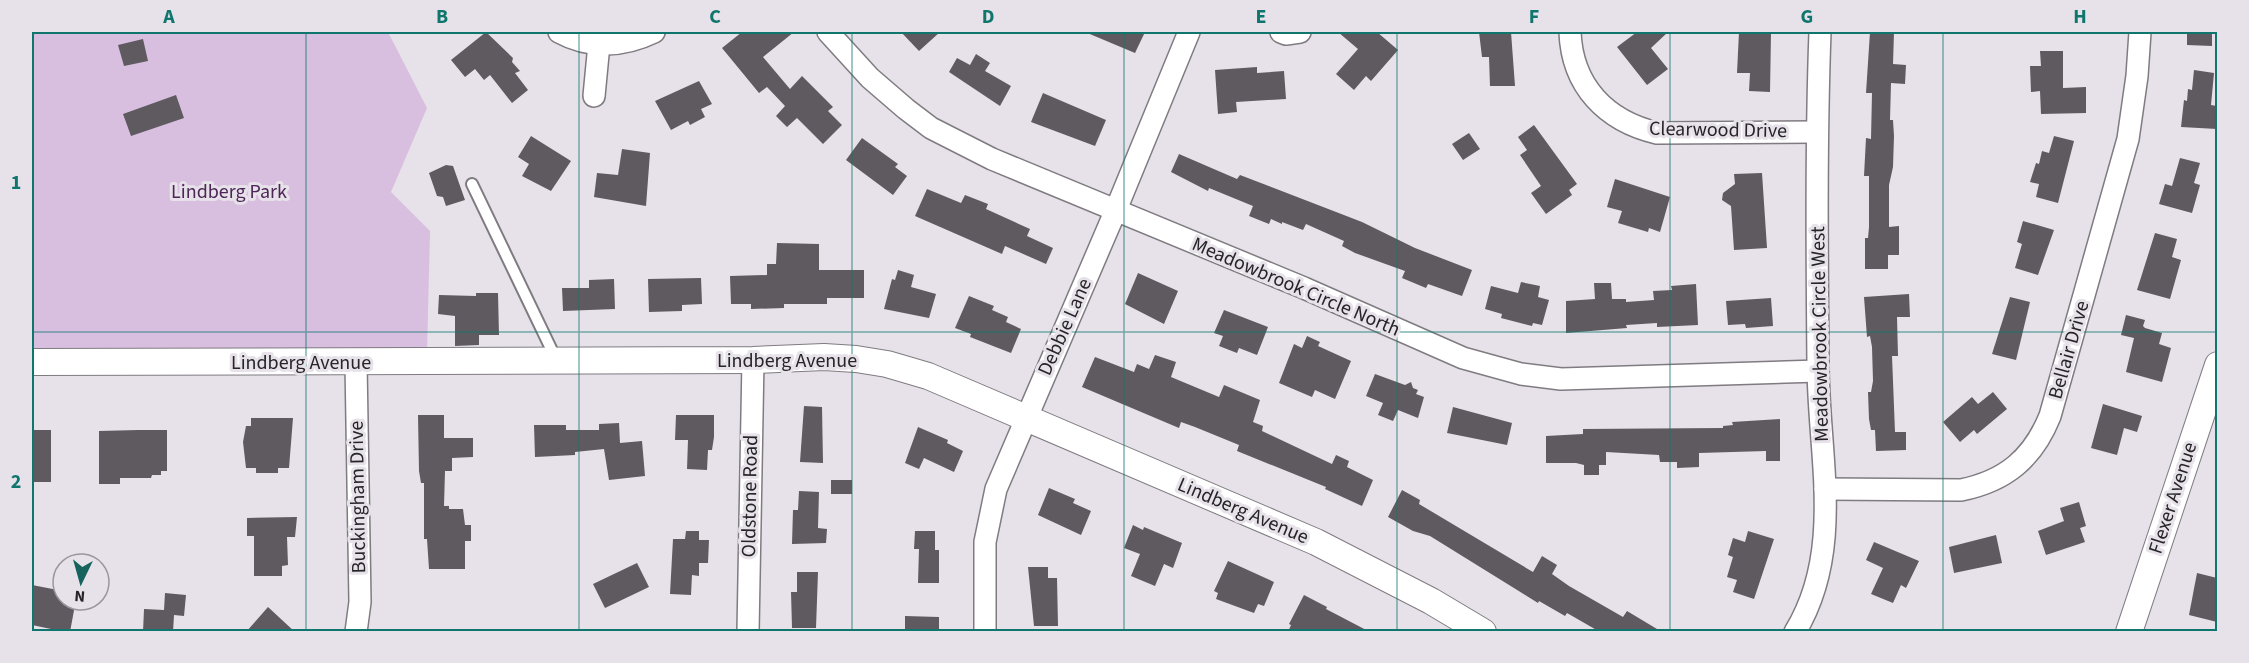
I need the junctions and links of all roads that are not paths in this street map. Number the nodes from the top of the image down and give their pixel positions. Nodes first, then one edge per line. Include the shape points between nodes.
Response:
1 (559, 32) edge
2 (654, 32) edge
3 (828, 32) edge
4 (1189, 32) edge
5 (1281, 32) edge
6 (1300, 32) edge
7 (1570, 32) edge
8 (1820, 32) edge
9 (2140, 32) edge
10 (599, 44) junction
11 (594, 96) dead end
12 (1816, 132) junction
13 (472, 184) dead end
14 (1115, 212) junction
15 (753, 360) junction
16 (557, 362) junction
17 (32, 363) edge
18 (356, 363) junction
19 (2217, 365) edge
20 (1818, 371) junction
21 (1025, 417) junction
22 (1825, 489) junction
23 (356, 632) edge
24 (748, 632) edge
25 (985, 632) edge
26 (1483, 632) edge
27 (1795, 632) edge
28 (2129, 632) edge

1 - 10 street
2 - 10 street via 619,44
3 - 14 street, Meadowbrook Circle North via 870,78 932,128 992,159
4 - 14 street, Debbie Lane
5 - 6 street
7 - 12 street, Clearwood Drive via 1577,72 1589,92 1602,108 1637,128 1657,133
8 - 12 street, Meadowbrook Circle West
9 - 22 street, Bellair Drive via 2128,139 2050,416 2031,453 2001,477 1961,490
10 - 11 street
12 - 20 street, Meadowbrook Circle West
13 - 16 lane
14 - 20 street, Meadowbrook Circle North via 1304,288 1463,358 1501,370 1561,379
14 - 21 street, Debbie Lane
15 - 16 street, Lindberg Avenue
15 - 21 street, Lindberg Avenue via 824,357 887,364 928,376
15 - 24 street, Oldstone Road
16 - 18 street, Lindberg Avenue
17 - 18 street, Lindberg Avenue
18 - 23 street, Buckingham Drive via 360,602
19 - 28 street, Flexer Avenue
20 - 22 street, Meadowbrook Circle West
21 - 25 street, Debbie Lane via 989,515 985,542
21 - 26 street, Lindberg Avenue via 1326,547
22 - 27 street, Meadowbrook Circle West via 1822,564

